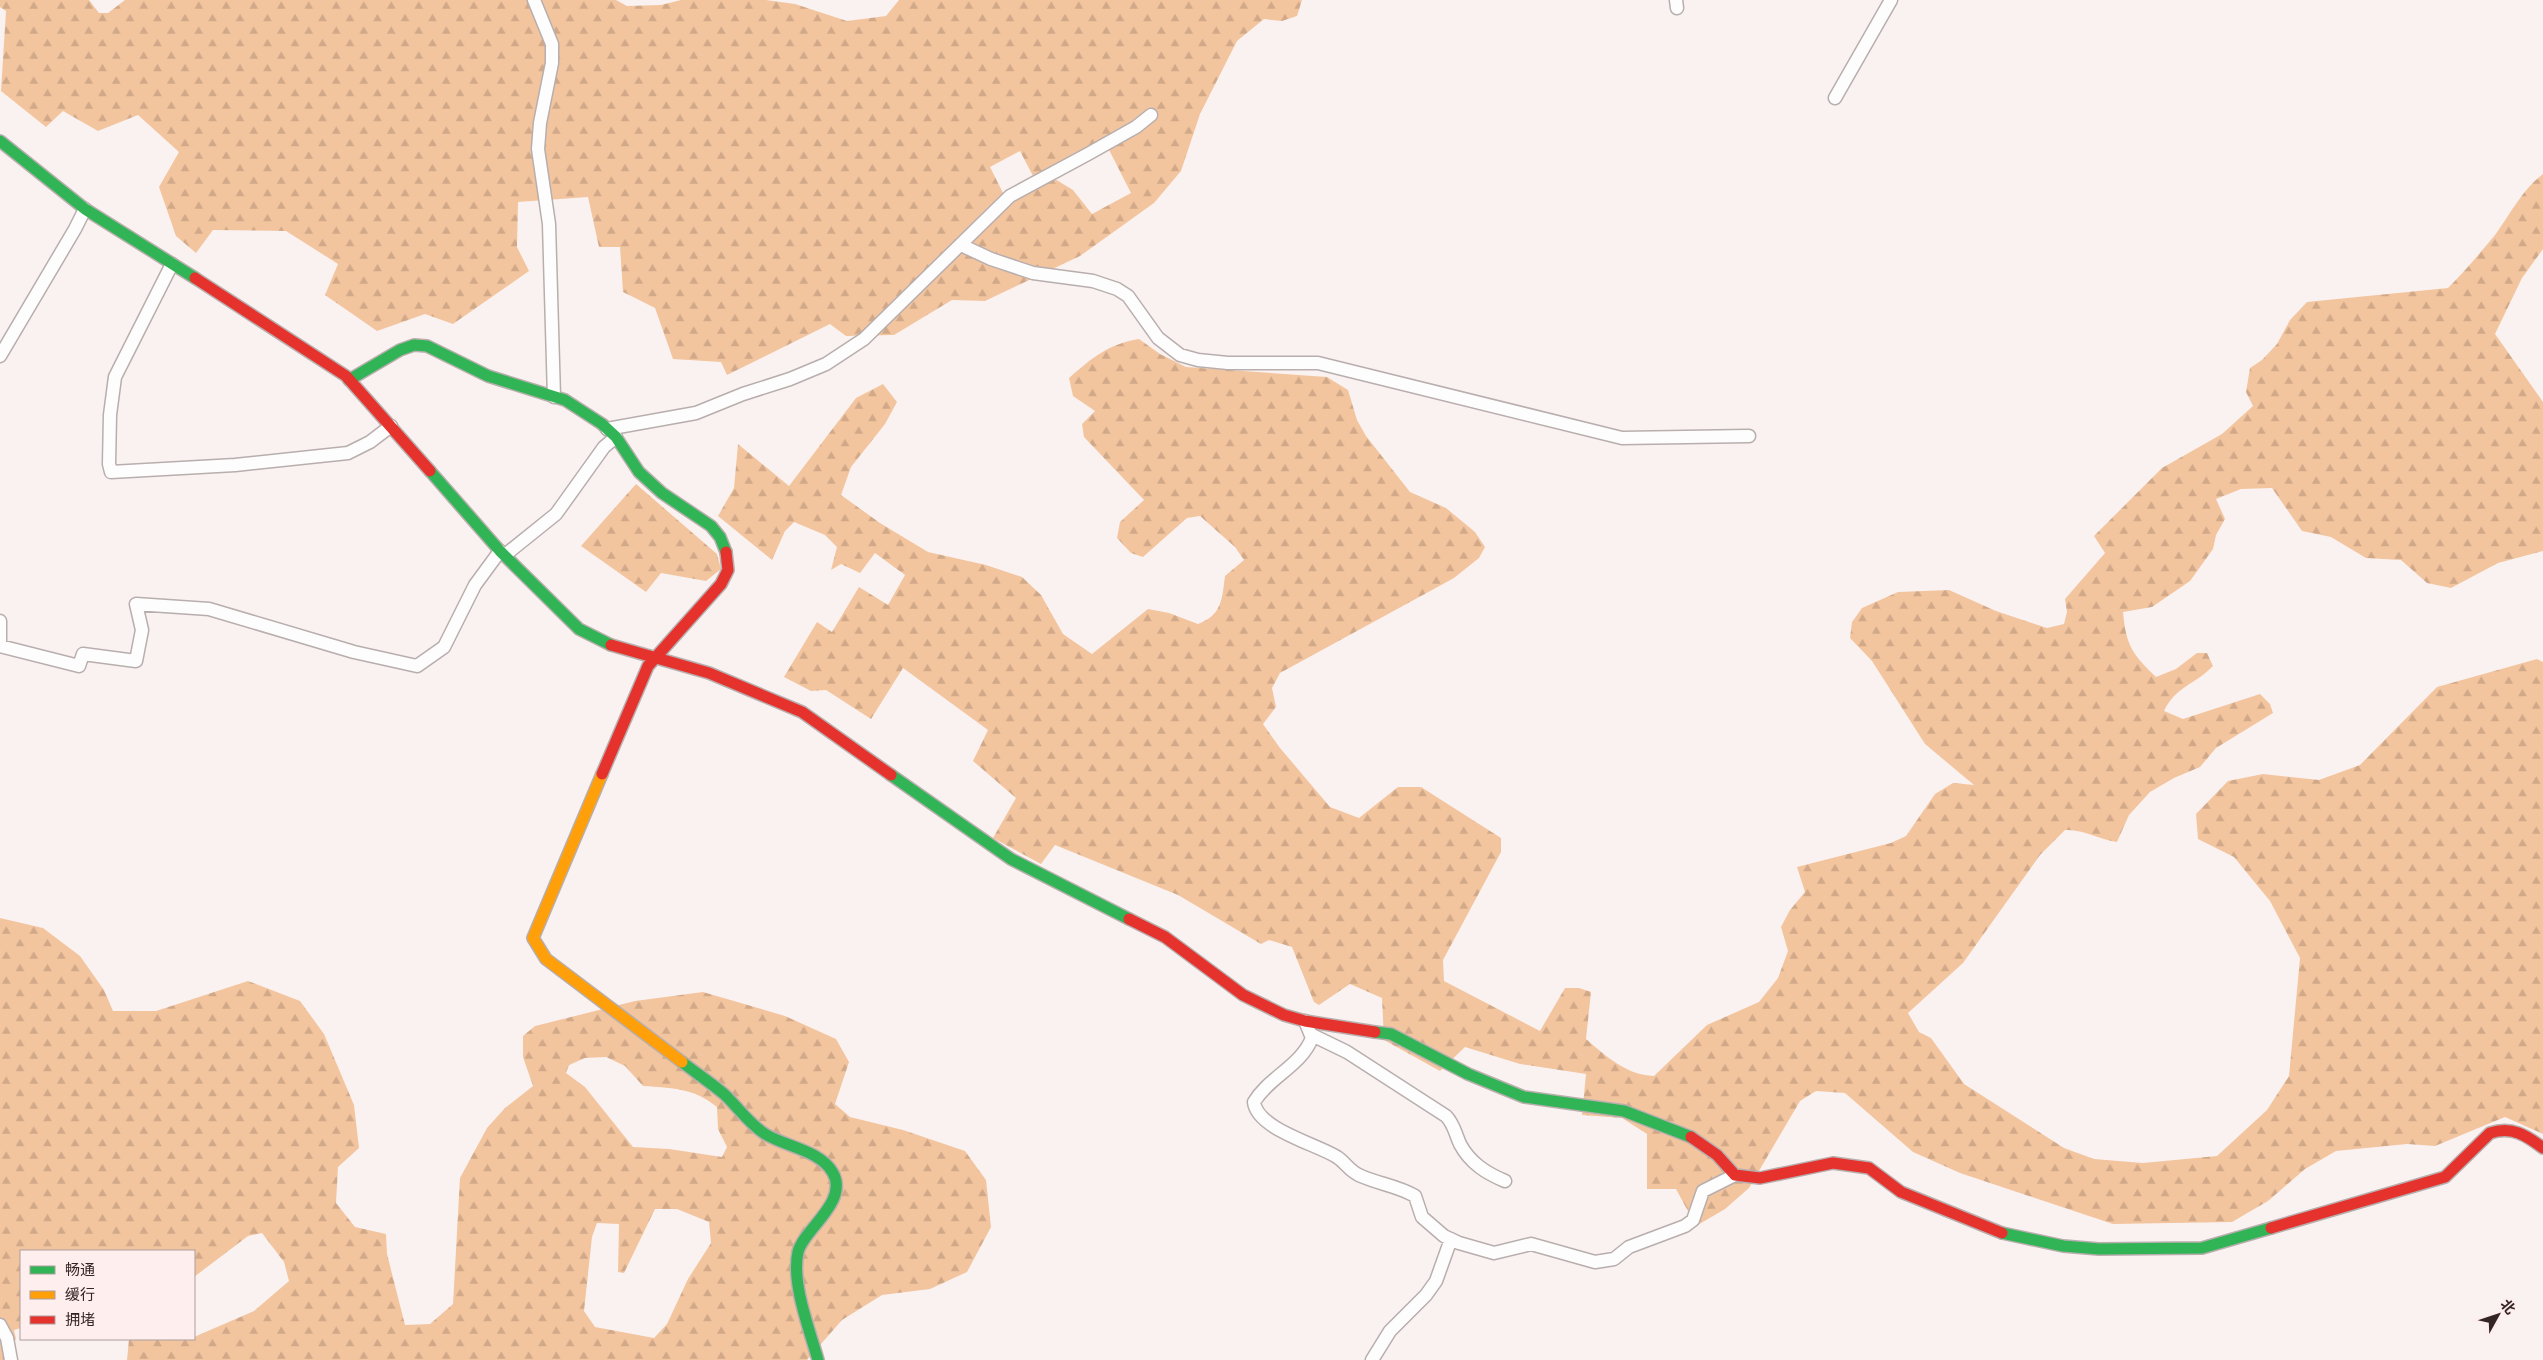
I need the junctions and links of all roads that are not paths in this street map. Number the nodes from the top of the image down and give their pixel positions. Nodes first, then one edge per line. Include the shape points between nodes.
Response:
1 (534, 0) edge
2 (1891, 0) edge
3 (1835, 98) dead end
4 (1151, 115) dead end
5 (0, 141) edge
6 (84, 209) junction
7 (961, 245) junction
8 (172, 264) junction
9 (0, 356) edge
10 (349, 380) junction
11 (554, 397) junction
12 (391, 426) junction
13 (611, 433) junction
14 (1749, 436) dead end
15 (502, 553) junction
16 (0, 621) edge
17 (657, 658) junction
18 (1305, 1021) junction
19 (1312, 1035) junction
20 (2543, 1148) edge
21 (1735, 1175) junction
22 (1505, 1181) dead end
23 (1451, 1239) junction
24 (0, 1325) edge
25 (11, 1360) edge
26 (818, 1360) edge
27 (1372, 1360) edge

1 - 11 street via 552,44 552,63 538,149 549,224
2 - 3 street
4 - 7 street via 1104,145 1010,196
5 - 6 street
6 - 8 street
6 - 9 street
7 - 13 street via 864,339 826,364 696,413
7 - 14 street via 991,260 1117,289 1128,296 1158,338 1180,355 1198,360 1318,363 1622,438
8 - 10 street via 285,335
8 - 12 street via 114,378 110,415 111,472 235,465 348,453
10 - 11 street via 400,350 414,345 427,346 488,376
10 - 12 street
11 - 13 street via 564,400
12 - 15 street
13 - 15 street via 556,514
13 - 17 street via 639,472 662,493 711,526 720,537 726,553 728,570 721,584
15 - 16 street via 475,585 444,647 417,666 354,652 209,609 136,604 142,630 136,661 83,654 78,666 0,646
15 - 17 street via 580,629 608,644
17 - 18 street via 709,673 802,712 1011,859 1165,937 1243,995 1284,1015
17 - 26 street via 648,666 534,938 546,959 725,1095 740,1114 766,1135 806,1151 833,1173 833,1199 798,1251 797,1258 800,1287
18 - 19 street
18 - 21 street via 1391,1034 1468,1074 1524,1097 1624,1111 1687,1134 1717,1155
19 - 22 street via 1347,1052 1446,1116 1471,1159 1484,1171
19 - 23 street via 1308,1048 1290,1068 1260,1092 1254,1102 1258,1115 1338,1158 1349,1170 1415,1196 1422,1217
20 - 21 street via 2514,1130 2499,1130 2490,1133 2445,1178 2202,1248 2072,1247 2007,1235 1901,1192 1869,1168 1833,1163 1760,1178
21 - 23 street via 1703,1191 1693,1220 1685,1226 1629,1247 1605,1262 1531,1244 1494,1253
23 - 27 street via 1436,1281 1390,1331
24 - 25 street

